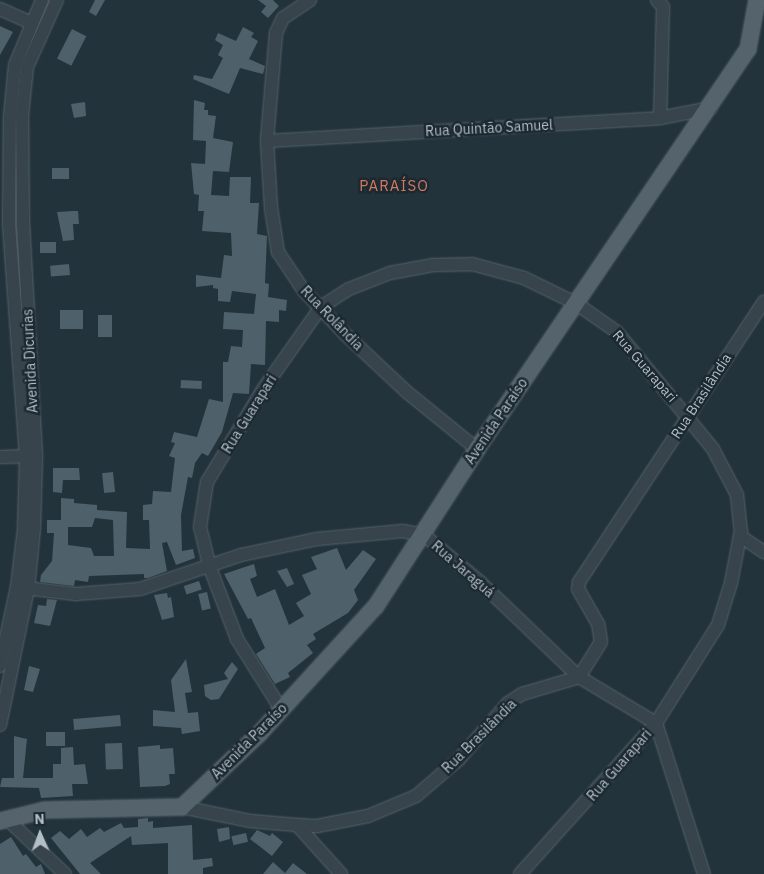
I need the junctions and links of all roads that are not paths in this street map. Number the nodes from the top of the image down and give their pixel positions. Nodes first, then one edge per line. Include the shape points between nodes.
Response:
1 (42, 0) edge
2 (57, 0) edge
3 (310, 0) edge
4 (657, 0) edge
5 (757, 0) edge
6 (0, 10) edge
7 (31, 23) junction
8 (711, 108) junction
9 (660, 118) junction
10 (267, 141) junction
11 (5, 222) edge
12 (764, 301) edge
13 (577, 304) junction
14 (321, 307) junction
15 (688, 416) junction
16 (477, 449) junction
17 (26, 456) junction
18 (0, 457) edge
19 (424, 535) junction
20 (740, 536) junction
21 (764, 552) edge
22 (210, 568) junction
23 (23, 588) junction
24 (0, 666) edge
25 (579, 677) junction
26 (281, 709) junction
27 (656, 722) junction
28 (0, 725) edge
29 (182, 807) junction
30 (2, 821) edge
31 (297, 825) junction
32 (65, 874) edge
33 (341, 874) edge
34 (520, 874) edge
35 (704, 874) edge

1 - 7 street, Avenida Dicurias
2 - 23 street, Avenida Dicurias via 27,67 22,116 22,223 36,455 34,528
3 - 10 street, Rua Rolândia via 283,18 276,33
4 - 9 street via 663,7
5 - 8 main road, Avenida Paraíso via 748,50
6 - 7 street
7 - 11 street, Avenida Dicurias via 15,65
8 - 9 street, Rua Quintão Samuel
8 - 13 main road, Avenida Paraíso
9 - 10 street, Rua Quintão Samuel
10 - 14 street, Rua Rolândia via 271,208 278,252 304,291
11 - 17 street, Avenida Dicurias
12 - 15 street, Rua Brasilândia
13 - 14 street, Rua Guarapari via 524,278 472,264 433,265 390,273 348,289
13 - 15 street, Rua Guarapari via 618,332
13 - 16 main road, Avenida Paraíso
14 - 16 street, Rua Rolândia via 408,393
14 - 22 street, Rua Guarapari via 264,388 207,482 200,527
15 - 20 street, Rua Guarapari via 714,449 737,495
15 - 25 street, Rua Brasilândia via 579,582 578,588 598,624 601,642
16 - 19 main road, Avenida Paraíso
17 - 18 street
17 - 23 street, Avenida Dicurias
19 - 22 street, Rua Jaraguá via 403,531 317,539 241,555
19 - 25 street, Rua Jaraguá via 480,582
19 - 26 main road, Avenida Paraíso via 376,606
20 - 21 street
20 - 27 street, Rua Guarapari via 718,625
22 - 23 street, Rua Jaraguá via 140,589 76,594
22 - 26 street, Rua Guarapari via 237,639
23 - 24 street, Avenida Dicurias
23 - 28 street, Avenida Dicurias
25 - 27 street, Rua Jaraguá
25 - 31 street, Rua Brasilândia via 522,694 508,703 459,759 416,796 368,816 317,826
26 - 29 main road, Avenida Paraíso
27 - 34 street, Rua Guarapari
27 - 35 street
29 - 30 main road, Rua Brasilândia via 45,810
29 - 31 street, Rua Brasilândia via 250,821
30 - 32 street
31 - 33 street

